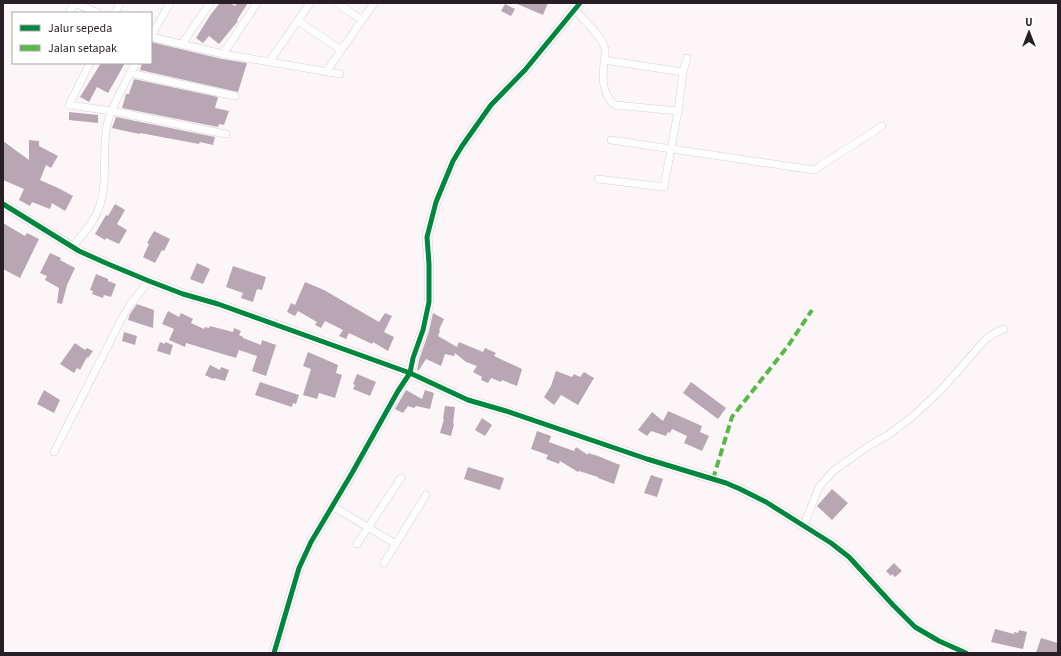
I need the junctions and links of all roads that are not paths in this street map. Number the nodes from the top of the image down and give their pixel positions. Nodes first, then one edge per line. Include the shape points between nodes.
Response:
1 (75, 3) edge
2 (120, 3) edge
3 (170, 3) edge
4 (210, 3) edge
5 (257, 3) edge
6 (310, 3) edge
7 (336, 3) edge
8 (374, 3) edge
9 (577, 6) edge
10 (70, 12) edge
11 (96, 12) edge
12 (116, 12) edge
13 (362, 20) junction
14 (298, 21) junction
15 (152, 34) edge
16 (152, 36) edge
17 (182, 44) junction
18 (341, 50) junction
19 (223, 54) junction
20 (687, 58) dead end
21 (604, 60) junction
22 (269, 62) junction
23 (90, 64) edge
24 (135, 64) edge
25 (326, 72) junction
26 (683, 72) junction
27 (130, 73) junction
28 (340, 74) dead end
29 (235, 96) dead end
30 (112, 111) junction
31 (678, 112) junction
32 (882, 126) dead end
33 (226, 134) dead end
34 (611, 140) dead end
35 (671, 148) junction
36 (598, 178) dead end
37 (3, 204) edge
38 (73, 246) junction
39 (149, 281) junction
40 (1004, 329) dead end
41 (410, 373) junction
42 (54, 452) dead end
43 (401, 478) dead end
44 (426, 495) dead end
45 (332, 506) junction
46 (804, 525) junction
47 (368, 528) junction
48 (357, 544) dead end
49 (396, 544) junction
50 (384, 563) dead end
51 (948, 650) edge
52 (274, 653) edge
53 (966, 653) edge

1 - 10 street
1 - 11 street
2 - 12 street
3 - 15 street
4 - 17 street
5 - 19 street
6 - 14 street
7 - 13 street
8 - 13 street
9 - 21 street via 603,44
9 - 41 street via 525,70 491,105 453,160 436,202 427,237 428,302 423,330
13 - 18 street
14 - 18 street
14 - 22 street
16 - 17 street
17 - 19 street
18 - 25 street
19 - 22 street
20 - 26 street
21 - 26 street
21 - 31 street via 603,84 610,101 615,105
22 - 25 street
23 - 30 street via 69,105
24 - 27 street
25 - 28 street
26 - 31 street
27 - 29 street
27 - 30 street
30 - 33 street
30 - 38 street via 108,121 102,194 98,209 95,218
31 - 35 street
32 - 35 street via 814,170
34 - 35 street
35 - 36 street via 664,187
37 - 38 street
38 - 39 street
39 - 41 street
39 - 42 street via 122,318
40 - 46 street via 985,340 941,390 912,417 888,436 833,471 819,487
41 - 45 street
41 - 46 street via 468,400 726,483 766,502
43 - 47 street
44 - 49 street
45 - 47 street
45 - 52 street via 299,568
46 - 51 street via 849,557 915,627
47 - 48 street
47 - 49 street
49 - 50 street
51 - 53 street

